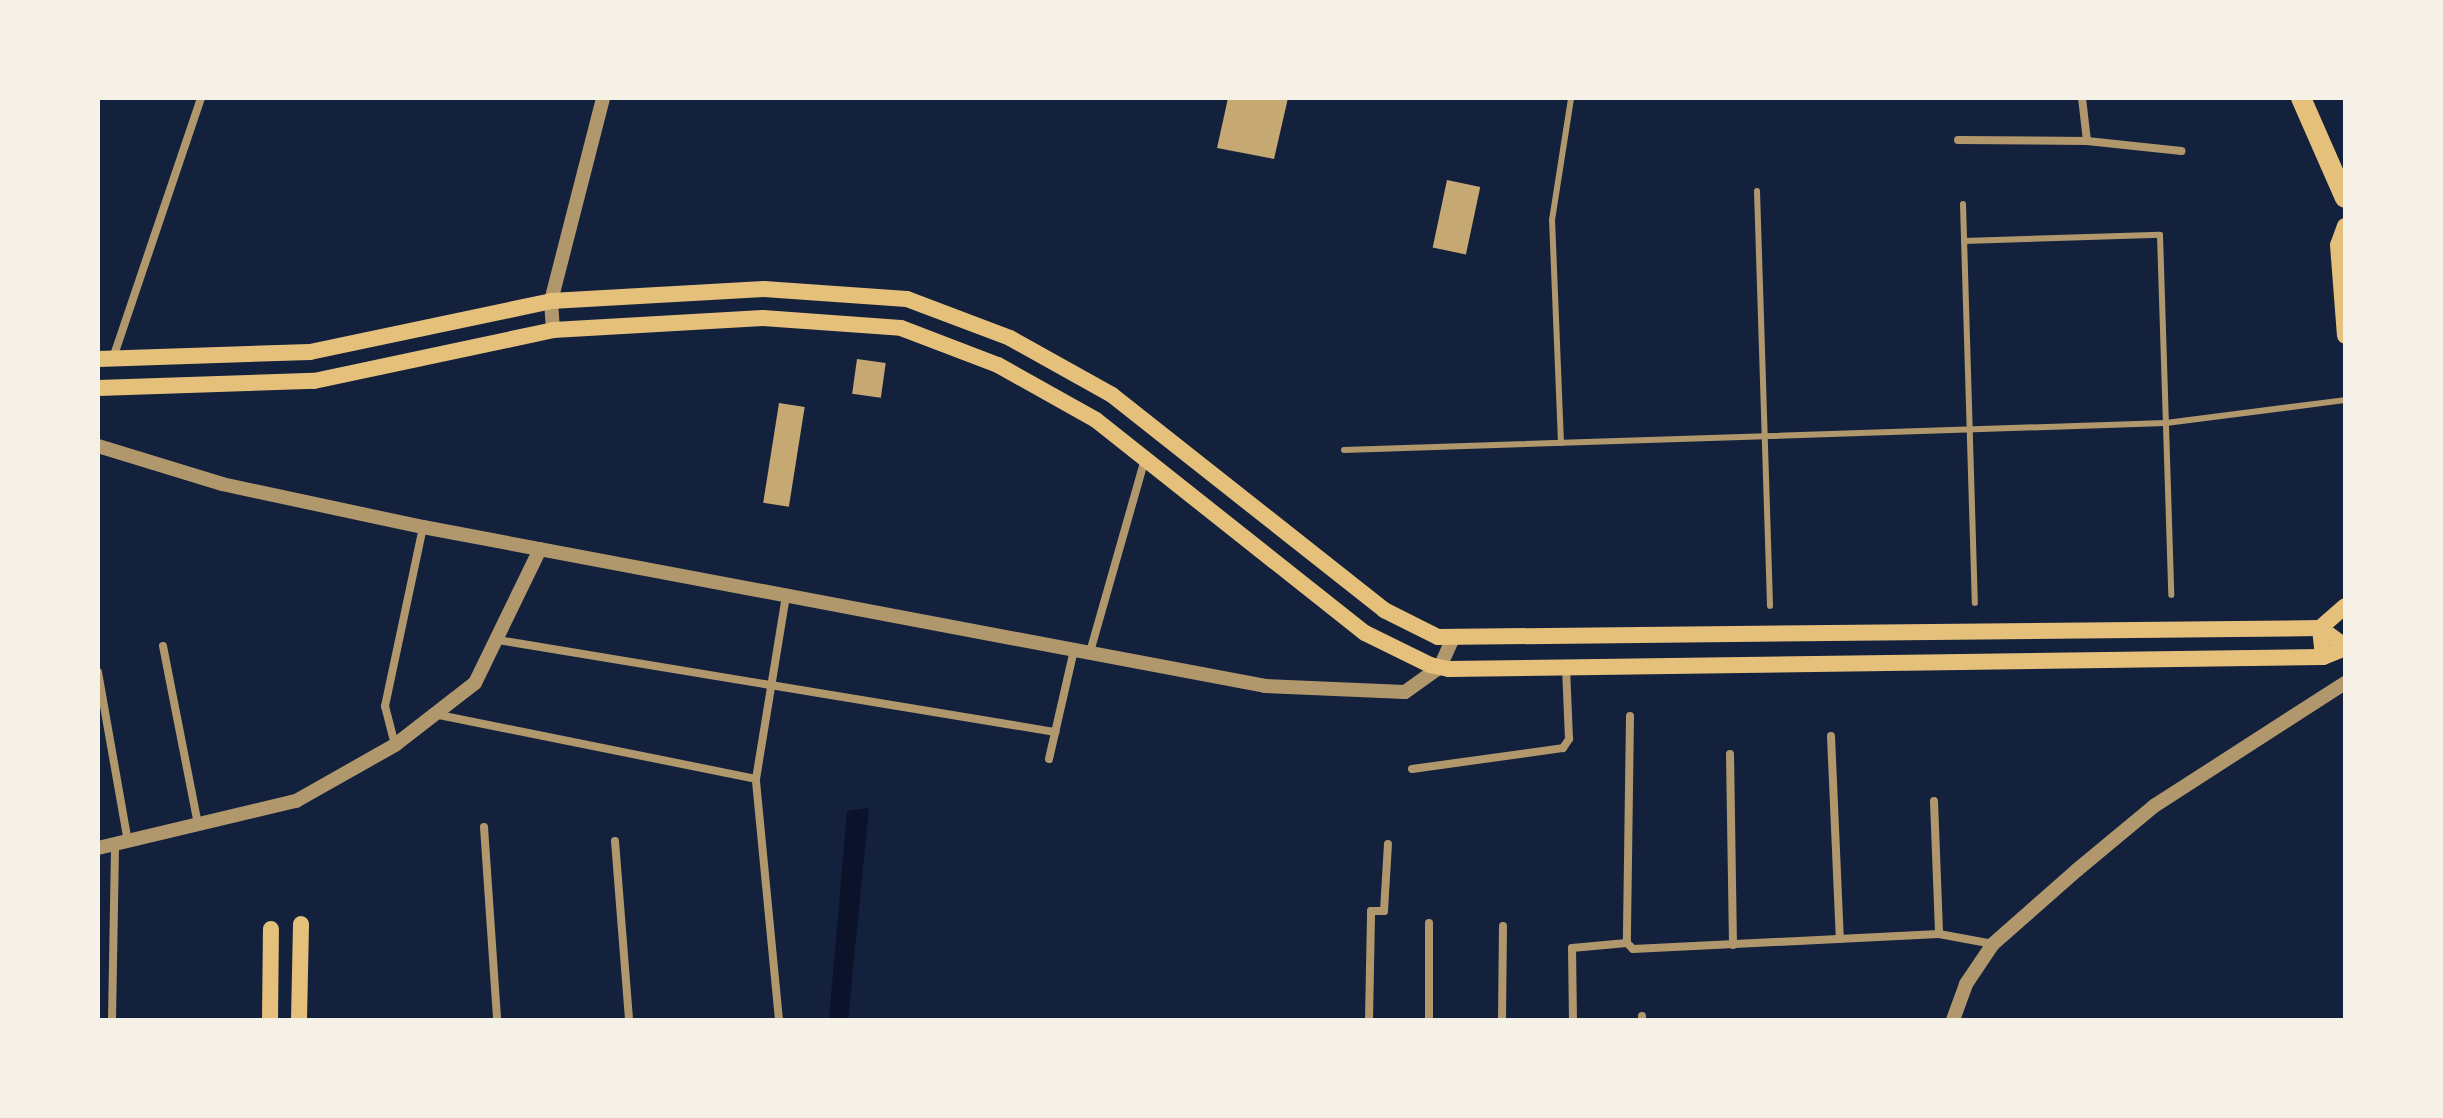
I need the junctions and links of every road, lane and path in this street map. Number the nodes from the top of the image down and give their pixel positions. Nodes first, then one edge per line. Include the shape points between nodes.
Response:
1 (201, 98) edge
2 (603, 98) edge
3 (1571, 98) edge
4 (2082, 98) edge
5 (2301, 98) edge
6 (1958, 140) dead end
7 (2087, 141) junction
8 (2181, 151) dead end
9 (1757, 191) dead end
10 (2345, 198) edge
11 (1963, 204) dead end
12 (2345, 226) edge
13 (1964, 241) junction
14 (551, 301) junction
15 (553, 330) junction
16 (2345, 336) edge
17 (105, 359) edge
18 (99, 392) edge
19 (2345, 400) edge
20 (2166, 423) junction
21 (1970, 430) junction
22 (1765, 436) junction
23 (1561, 443) junction
24 (98, 446) edge
25 (1344, 450) dead end
26 (1145, 458) junction
27 (423, 527) junction
28 (540, 549) junction
29 (2171, 595) dead end
30 (786, 596) junction
31 (1975, 603) dead end
32 (1770, 606) dead end
33 (2345, 606) edge
34 (2320, 628) junction
35 (498, 640) junction
36 (1452, 640) junction
37 (163, 646) dead end
38 (2345, 647) edge
39 (1074, 650) junction
40 (1090, 652) junction
41 (2323, 657) junction
42 (1440, 667) junction
43 (1566, 668) junction
44 (98, 672) edge
45 (2345, 683) edge
46 (774, 690) junction
47 (439, 715) junction
48 (1630, 716) dead end
49 (1055, 732) junction
50 (1831, 736) dead end
51 (395, 745) junction
52 (1730, 754) dead end
53 (1049, 759) dead end
54 (1412, 769) dead end
55 (756, 779) junction
56 (1934, 801) dead end
57 (198, 826) junction
58 (484, 827) dead end
59 (615, 841) dead end
60 (122, 844) junction
61 (1388, 844) dead end
62 (98, 848) edge
63 (1429, 923) dead end
64 (301, 924) dead end
65 (1503, 926) dead end
66 (271, 929) dead end
67 (1939, 934) junction
68 (1840, 939) junction
69 (1627, 943) junction
70 (1993, 944) junction
71 (1733, 945) junction
72 (112, 1020) edge
73 (270, 1020) edge
74 (299, 1020) edge
75 (497, 1020) edge
76 (629, 1020) edge
77 (779, 1020) edge
78 (1369, 1020) edge
79 (1429, 1020) edge
80 (1502, 1020) edge
81 (1573, 1020) edge
82 (1953, 1020) edge

1 - 17 street
2 - 14 street
3 - 23 lane via 1552,220
4 - 7 street
5 - 10 main road
6 - 7 street
7 - 8 street
9 - 22 lane
11 - 13 lane
12 - 16 main road via 2338,245
13 - 20 lane via 2160,235
13 - 21 lane
14 - 15 street
14 - 17 main road via 310,352
14 - 36 main road via 764,289 907,299 1010,338 1112,395 1384,610 1411,627
15 - 18 main road via 314,381
15 - 26 main road via 763,318 901,328 998,365 1096,420
19 - 20 lane
20 - 21 lane
20 - 29 lane
21 - 22 lane
21 - 31 lane
22 - 23 lane
22 - 32 lane
23 - 25 lane
24 - 27 street via 222,484
26 - 40 street
26 - 42 main road via 1365,633 1398,653
27 - 28 street
27 - 51 street via 385,706
28 - 30 street
28 - 35 street
30 - 39 street
30 - 46 street
33 - 34 main road
34 - 36 main road
34 - 38 main road
34 - 41 main road
35 - 46 street
35 - 47 street via 475,683
36 - 42 street
37 - 57 street
38 - 41 main road
39 - 40 street
39 - 49 street
40 - 42 street via 1265,686 1405,692
41 - 43 main road
42 - 43 main road
43 - 54 street via 1569,739 1563,748
44 - 60 street
45 - 70 street via 2154,806
46 - 49 street
46 - 55 street
47 - 51 street
47 - 55 street
48 - 69 street
49 - 53 street
50 - 68 street
51 - 57 street via 296,801
52 - 71 street
55 - 77 street
56 - 67 street
57 - 60 street
58 - 75 street
59 - 76 street
60 - 62 street
60 - 72 street
61 - 78 street via 1384,911 1371,911
63 - 79 street
64 - 74 main road
65 - 80 street
66 - 73 main road
67 - 68 street
67 - 70 street
68 - 71 street
69 - 71 street via 1640,952
69 - 81 street via 1572,948
70 - 82 street via 1966,984

